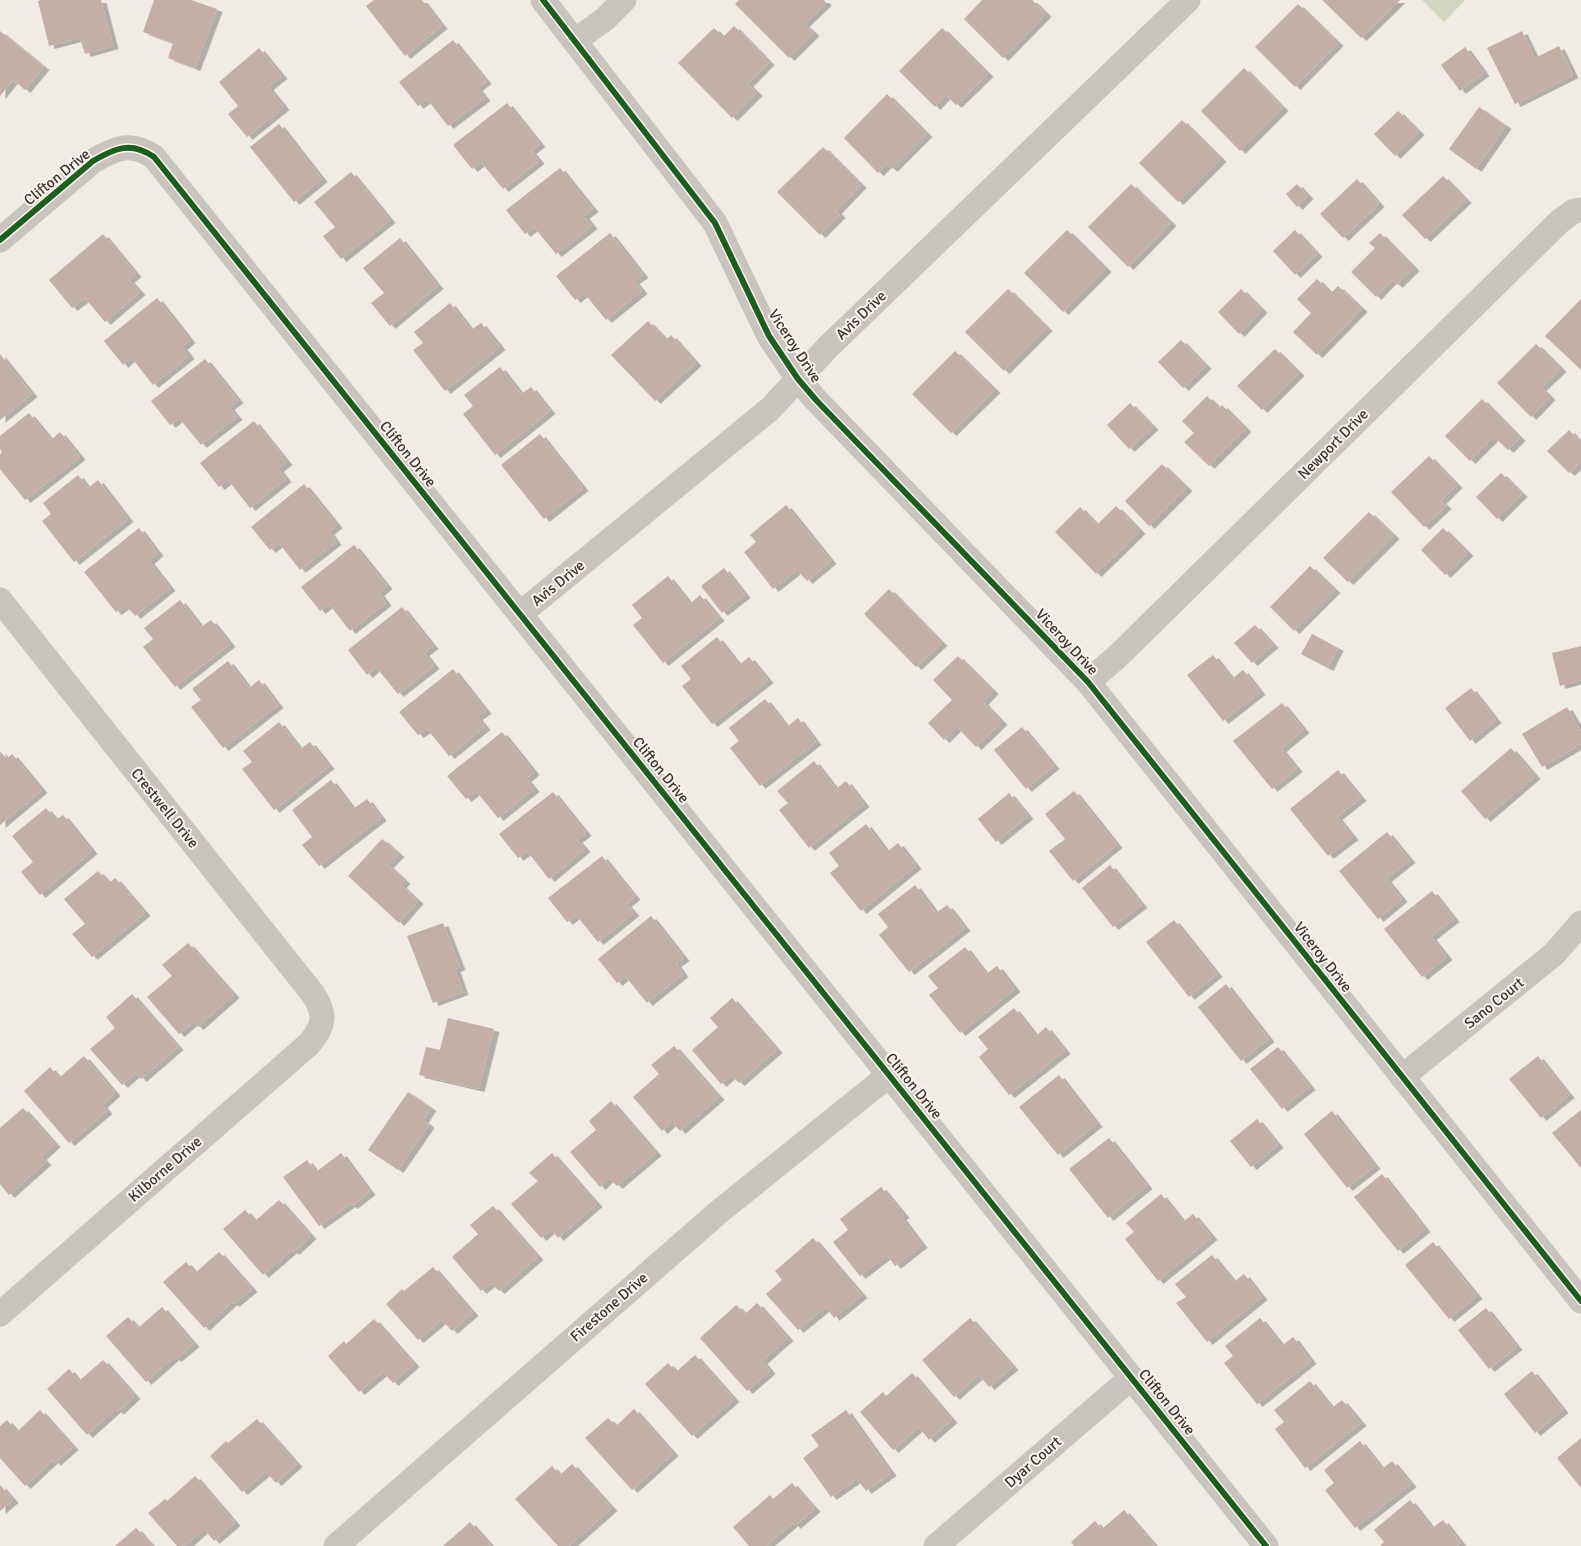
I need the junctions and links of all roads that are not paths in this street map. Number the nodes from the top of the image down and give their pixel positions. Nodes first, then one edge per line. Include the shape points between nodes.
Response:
1 (543, 0) edge
2 (624, 0) edge
3 (1188, 0) edge
4 (576, 40) junction
5 (1581, 210) edge
6 (0, 240) edge
7 (798, 379) junction
8 (0, 600) edge
9 (520, 614) junction
10 (1088, 682) junction
11 (1581, 922) edge
12 (323, 1019) joint
13 (889, 1076) junction
14 (1402, 1077) junction
15 (1581, 1301) edge
16 (0, 1314) edge
17 (1131, 1378) junction
18 (336, 1546) edge
19 (936, 1546) edge
20 (1266, 1546) edge

1 - 4 street, Viceroy Drive
2 - 4 street
3 - 7 street, Avis Drive
4 - 7 street, Viceroy Drive via 715,223 769,336
5 - 10 street, Newport Drive via 1559,222
6 - 9 street, Clifton Drive via 109,151 128,147 143,149 154,157
7 - 9 street, Avis Drive via 770,409
7 - 10 street, Viceroy Drive
8 - 12 street, Crestwell Drive via 313,994
9 - 13 street, Clifton Drive
10 - 14 street, Viceroy Drive
11 - 14 street, Sano Court via 1554,954
12 - 16 street, Kilborne Drive via 319,1032 309,1044
13 - 17 street, Clifton Drive
13 - 18 street, Firestone Drive via 713,1217
14 - 15 street, Viceroy Drive
17 - 19 street, Dyar Court
17 - 20 street, Clifton Drive

